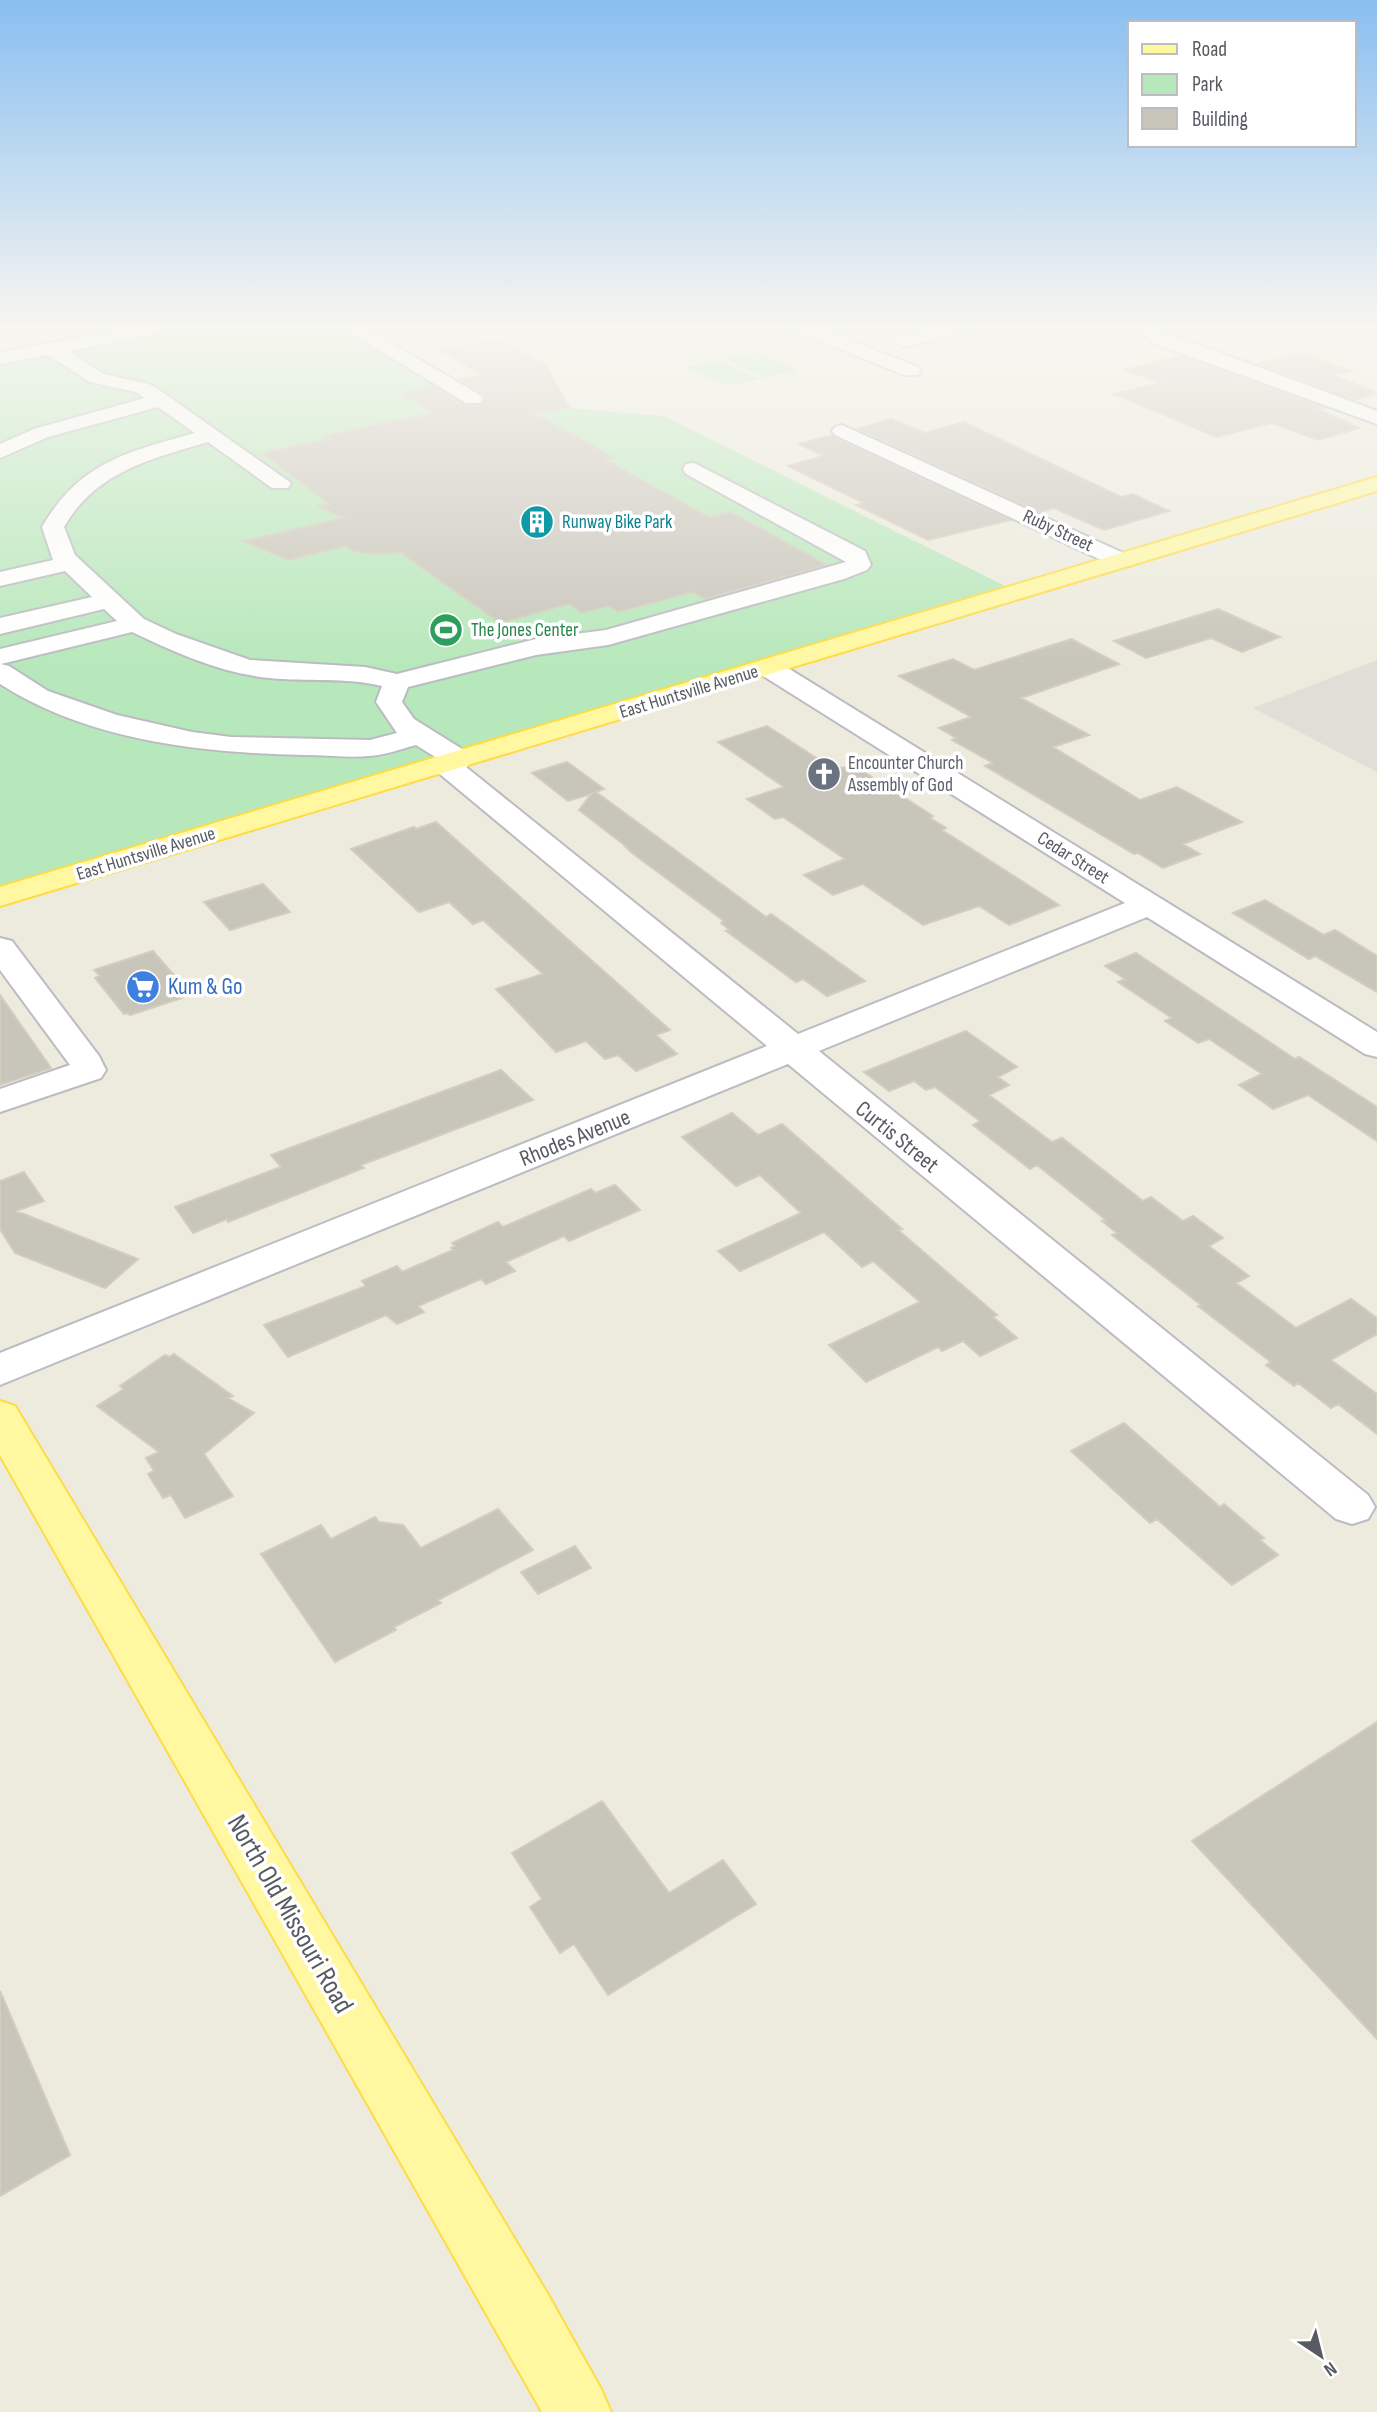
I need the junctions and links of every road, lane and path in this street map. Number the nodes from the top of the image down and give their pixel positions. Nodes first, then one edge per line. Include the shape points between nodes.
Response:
1 (25, 441) edge
2 (192, 441) edge
3 (219, 441) edge
4 (865, 441) edge
5 (0, 452) edge
6 (694, 469) dead end
7 (280, 483) dead end
8 (1377, 484) edge
9 (1122, 561) junction
10 (70, 563) junction
11 (0, 579) edge
12 (89, 581) junction
13 (110, 600) junction
14 (0, 602) edge
15 (135, 624) junction
16 (0, 626) edge
17 (0, 657) edge
18 (769, 668) junction
19 (0, 672) edge
20 (397, 682) junction
21 (420, 735) junction
22 (452, 762) junction
23 (0, 897) edge
24 (1149, 905) junction
25 (0, 948) edge
26 (1377, 1047) edge
27 (792, 1051) junction
28 (0, 1101) edge
29 (0, 1370) edge
30 (0, 1418) edge
31 (1352, 1507) dead end
32 (578, 2412) edge

1 - 5 street
2 - 10 street via 133,458 73,497 53,527
3 - 7 street
4 - 9 street, Ruby Street
6 - 20 street via 857,556 859,565 608,637 537,647
8 - 9 main road, East Huntsville Avenue
9 - 18 main road, East Huntsville Avenue
10 - 11 street
10 - 12 street
12 - 13 street
12 - 14 street
13 - 15 street
13 - 16 street
15 - 17 street
15 - 20 street via 195,653 266,670 377,675
18 - 22 main road, East Huntsville Avenue
18 - 24 street, Cedar Street
19 - 21 street via 39,697 110,722 192,740 371,748
20 - 21 street, Curtis Street via 389,702 404,725
21 - 22 street, Curtis Street
22 - 23 main road, East Huntsville Avenue
22 - 27 street, Curtis Street
24 - 26 street, Cedar Street
24 - 27 street, Rhodes Avenue
25 - 28 street via 88,1070
27 - 29 street, Rhodes Avenue
27 - 31 street, Curtis Street
30 - 32 main road, North Old Missouri Road

